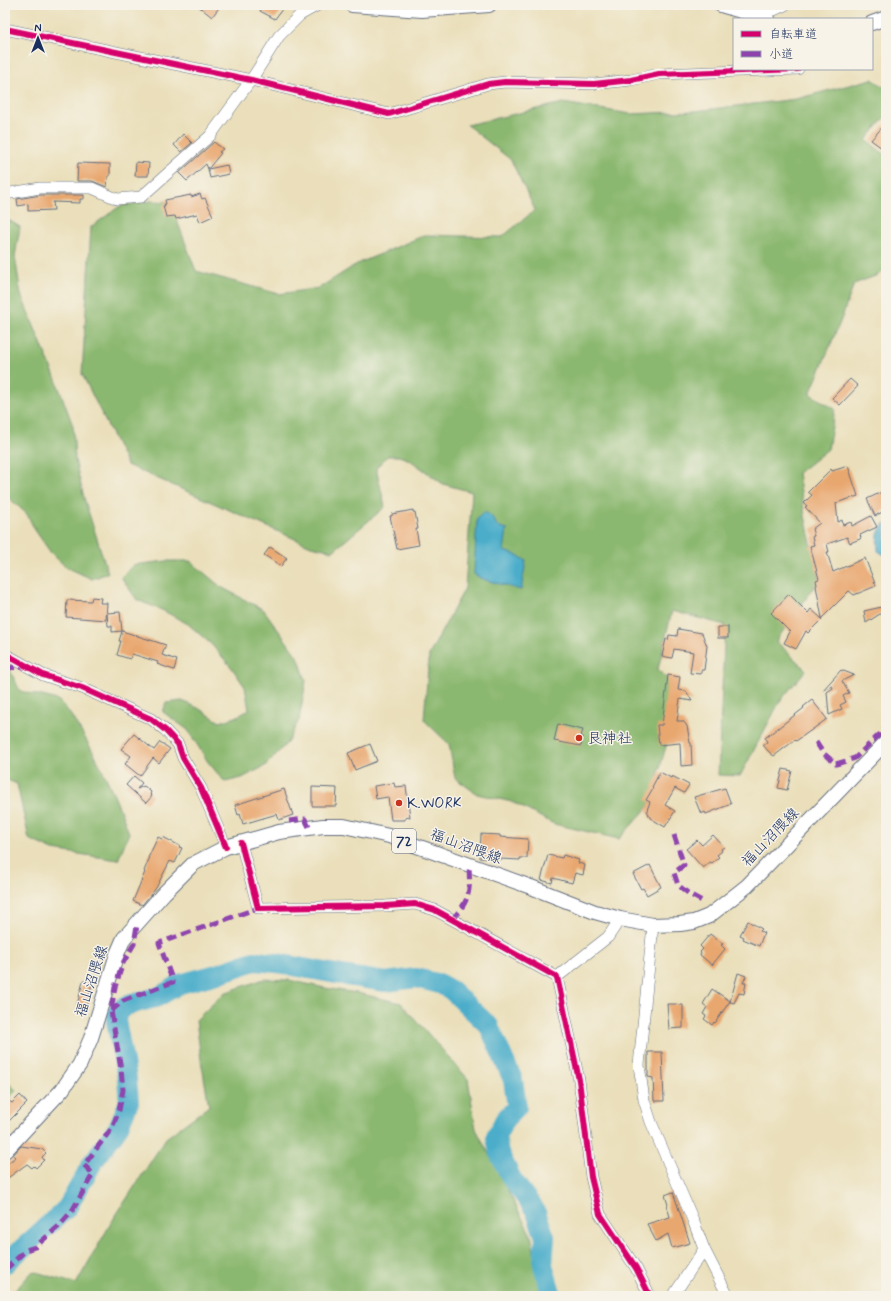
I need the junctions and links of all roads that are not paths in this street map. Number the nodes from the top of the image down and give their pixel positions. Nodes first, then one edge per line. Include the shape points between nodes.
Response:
1 (318, 5) edge
2 (352, 5) edge
3 (489, 5) edge
4 (721, 5) edge
5 (786, 5) edge
6 (754, 9) edge
7 (767, 18) edge
8 (886, 18) edge
9 (873, 23) edge
10 (5, 29) edge
11 (770, 70) edge
12 (251, 80) junction
13 (5, 194) edge
14 (5, 654) edge
15 (886, 742) edge
16 (241, 844) junction
17 (226, 847) junction
18 (620, 919) junction
19 (653, 925) junction
20 (557, 977) junction
21 (5, 1151) edge
22 (704, 1249) junction
23 (650, 1296) edge
24 (672, 1296) edge
25 (728, 1296) edge

1 - 12 street via 300,15 279,36
2 - 3 main road via 422,10
4 - 6 main road
5 - 6 street via 774,10
6 - 7 main road
8 - 9 main road
10 - 12 street
11 - 12 street via 659,74 594,84 505,82 488,84 389,114
12 - 13 street via 210,136 141,197 117,199 92,188 40,188
14 - 17 street via 43,674 82,688 151,719 165,730 178,744 183,758 201,788
15 - 19 main road, 福山沼隈線 / 72 via 747,886 709,916 694,922
16 - 17 main road, 福山沼隈線 / 72
16 - 18 main road, 福山沼隈線 / 72 via 279,832 323,826 366,830
16 - 20 street via 258,908 415,904 436,910
17 - 21 main road, 福山沼隈線 / 72 via 193,864 124,938 80,1064 62,1090
18 - 19 main road, 福山沼隈線 / 72
18 - 20 street via 608,937
19 - 22 street via 639,1065 644,1100
20 - 23 street via 579,1080 591,1177 600,1214 636,1268
22 - 24 street
22 - 25 street

